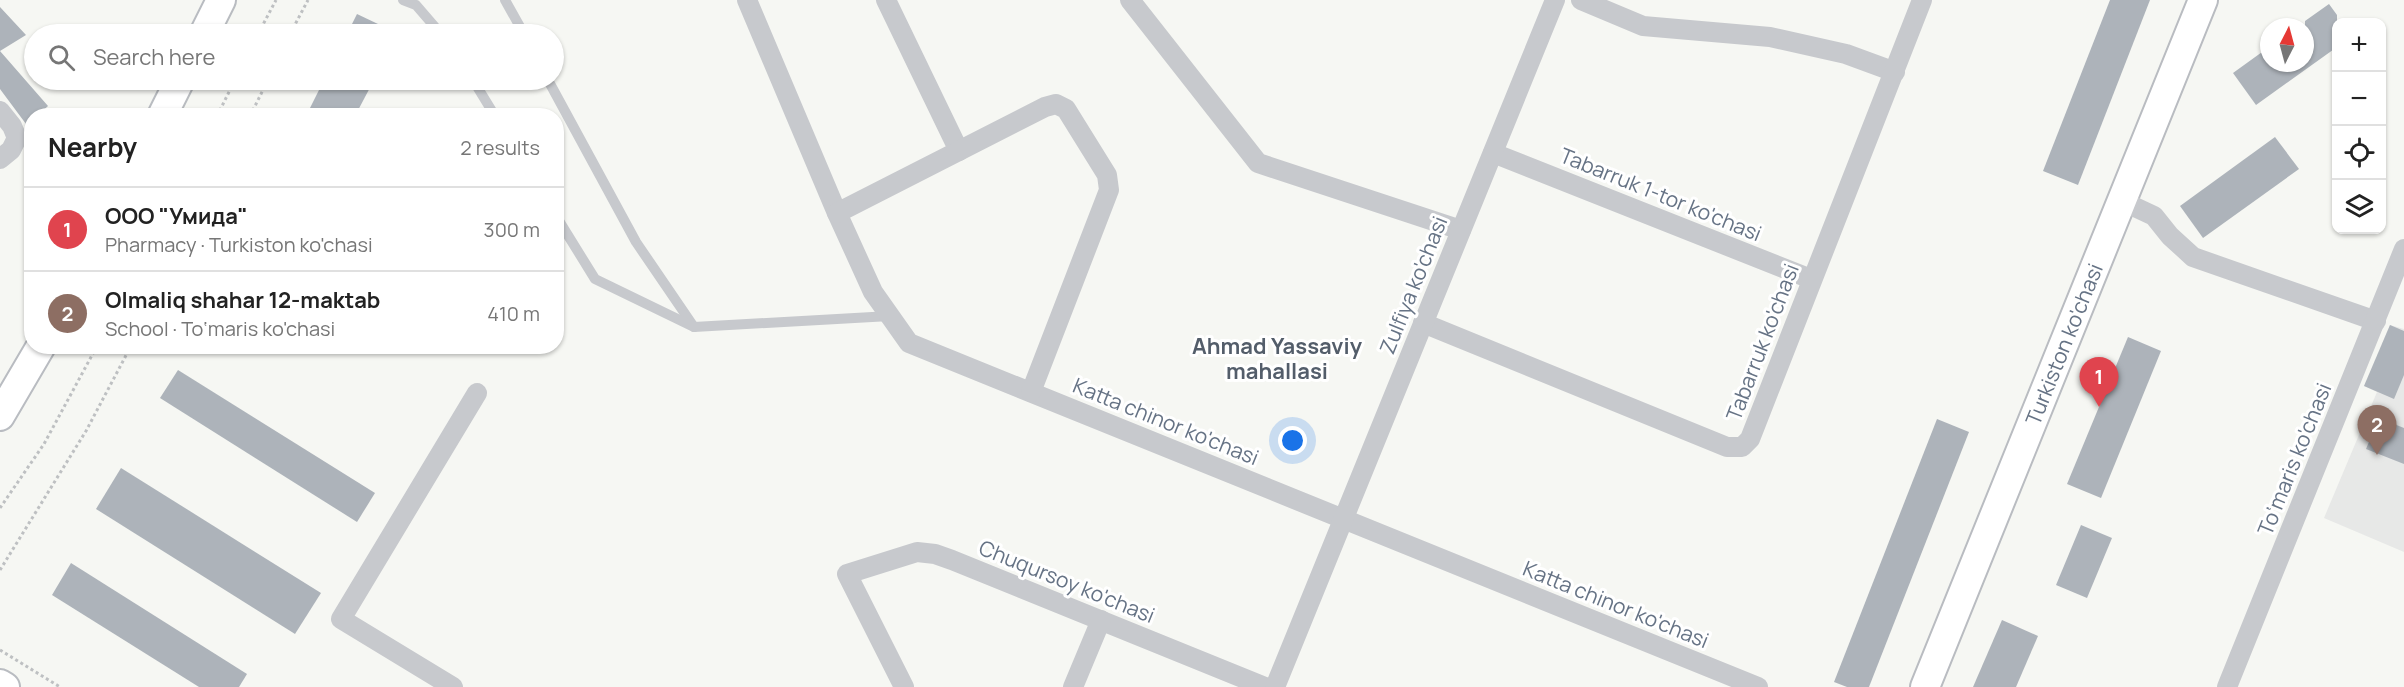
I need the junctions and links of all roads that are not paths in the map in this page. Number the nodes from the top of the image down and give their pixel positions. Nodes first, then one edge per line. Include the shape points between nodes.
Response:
1 (221, 0) edge
2 (403, 0) edge
3 (505, 0) edge
4 (747, 0) edge
5 (886, 0) edge
6 (1130, 0) edge
7 (1555, 0) edge
8 (1581, 0) edge
9 (1922, 0) edge
10 (2203, 0) edge
11 (209, 24) edge
12 (432, 24) edge
13 (518, 24) edge
14 (1895, 72) junction
15 (175, 90) edge
16 (479, 90) edge
17 (554, 90) edge
18 (166, 108) edge
19 (490, 108) edge
20 (0, 111) edge
21 (959, 151) junction
22 (1493, 153) junction
23 (0, 159) edge
24 (2122, 201) junction
25 (837, 213) junction
26 (564, 229) edge
27 (1461, 230) junction
28 (2404, 249) edge
29 (1811, 279) junction
30 (890, 316) junction
31 (2376, 321) junction
32 (1423, 324) junction
33 (694, 327) junction
34 (35, 354) edge
35 (1031, 392) junction
36 (477, 393) dead end
37 (0, 416) edge
38 (1344, 518) junction
39 (1101, 620) junction
40 (0, 684) edge
41 (5, 687) edge
42 (453, 687) edge
43 (904, 687) edge
44 (1073, 687) edge
45 (1265, 687) edge
46 (1275, 687) edge
47 (1758, 687) edge
48 (1925, 687) edge
49 (2227, 687) edge

1 - 11 main road
2 - 12 lane via 416,5
3 - 13 lane
4 - 25 street, Katta chinor ko'chasi
5 - 21 street
6 - 27 street via 1258,163
7 - 22 street, Zulfiya ko'chasi
8 - 14 street via 1643,26 1770,37 1846,54
9 - 14 street, Tabarruk ko'chasi
10 - 24 main road, Turkiston ko'chasi
14 - 29 street, Tabarruk ko'chasi
15 - 18 main road
16 - 19 lane
17 - 33 lane via 636,242
20 - 23 street via 17,138
21 - 25 street
21 - 35 street via 1056,104 1066,109 1107,175 1109,190
22 - 27 street, Zulfiya ko'chasi
22 - 29 street, Tabarruk 1-tor ko'chasi
24 - 31 street via 2154,216 2193,257
24 - 48 main road, Turkiston ko'chasi
25 - 30 street, Katta chinor ko'chasi via 873,292
26 - 33 lane via 595,279
27 - 32 street, Zulfiya ko'chasi
28 - 31 street, To‘maris ko'chasi
29 - 32 street, Tabarruk ko'chasi via 1750,439 1742,447 1727,447
30 - 33 lane
30 - 35 street, Katta chinor ko'chasi via 909,344
31 - 49 street, To‘maris ko'chasi
32 - 38 street, Zulfiya ko'chasi
34 - 37 main road
35 - 38 street, Katta chinor ko'chasi
36 - 42 street via 341,619
38 - 46 street, Zulfiya ko'chasi
38 - 47 street, Katta chinor ko'chasi
39 - 43 street, Chuqursoy ko'chasi via 935,554 917,552 847,574
39 - 44 street
39 - 45 street, Chuqursoy ko'chasi
40 - 41 main road

